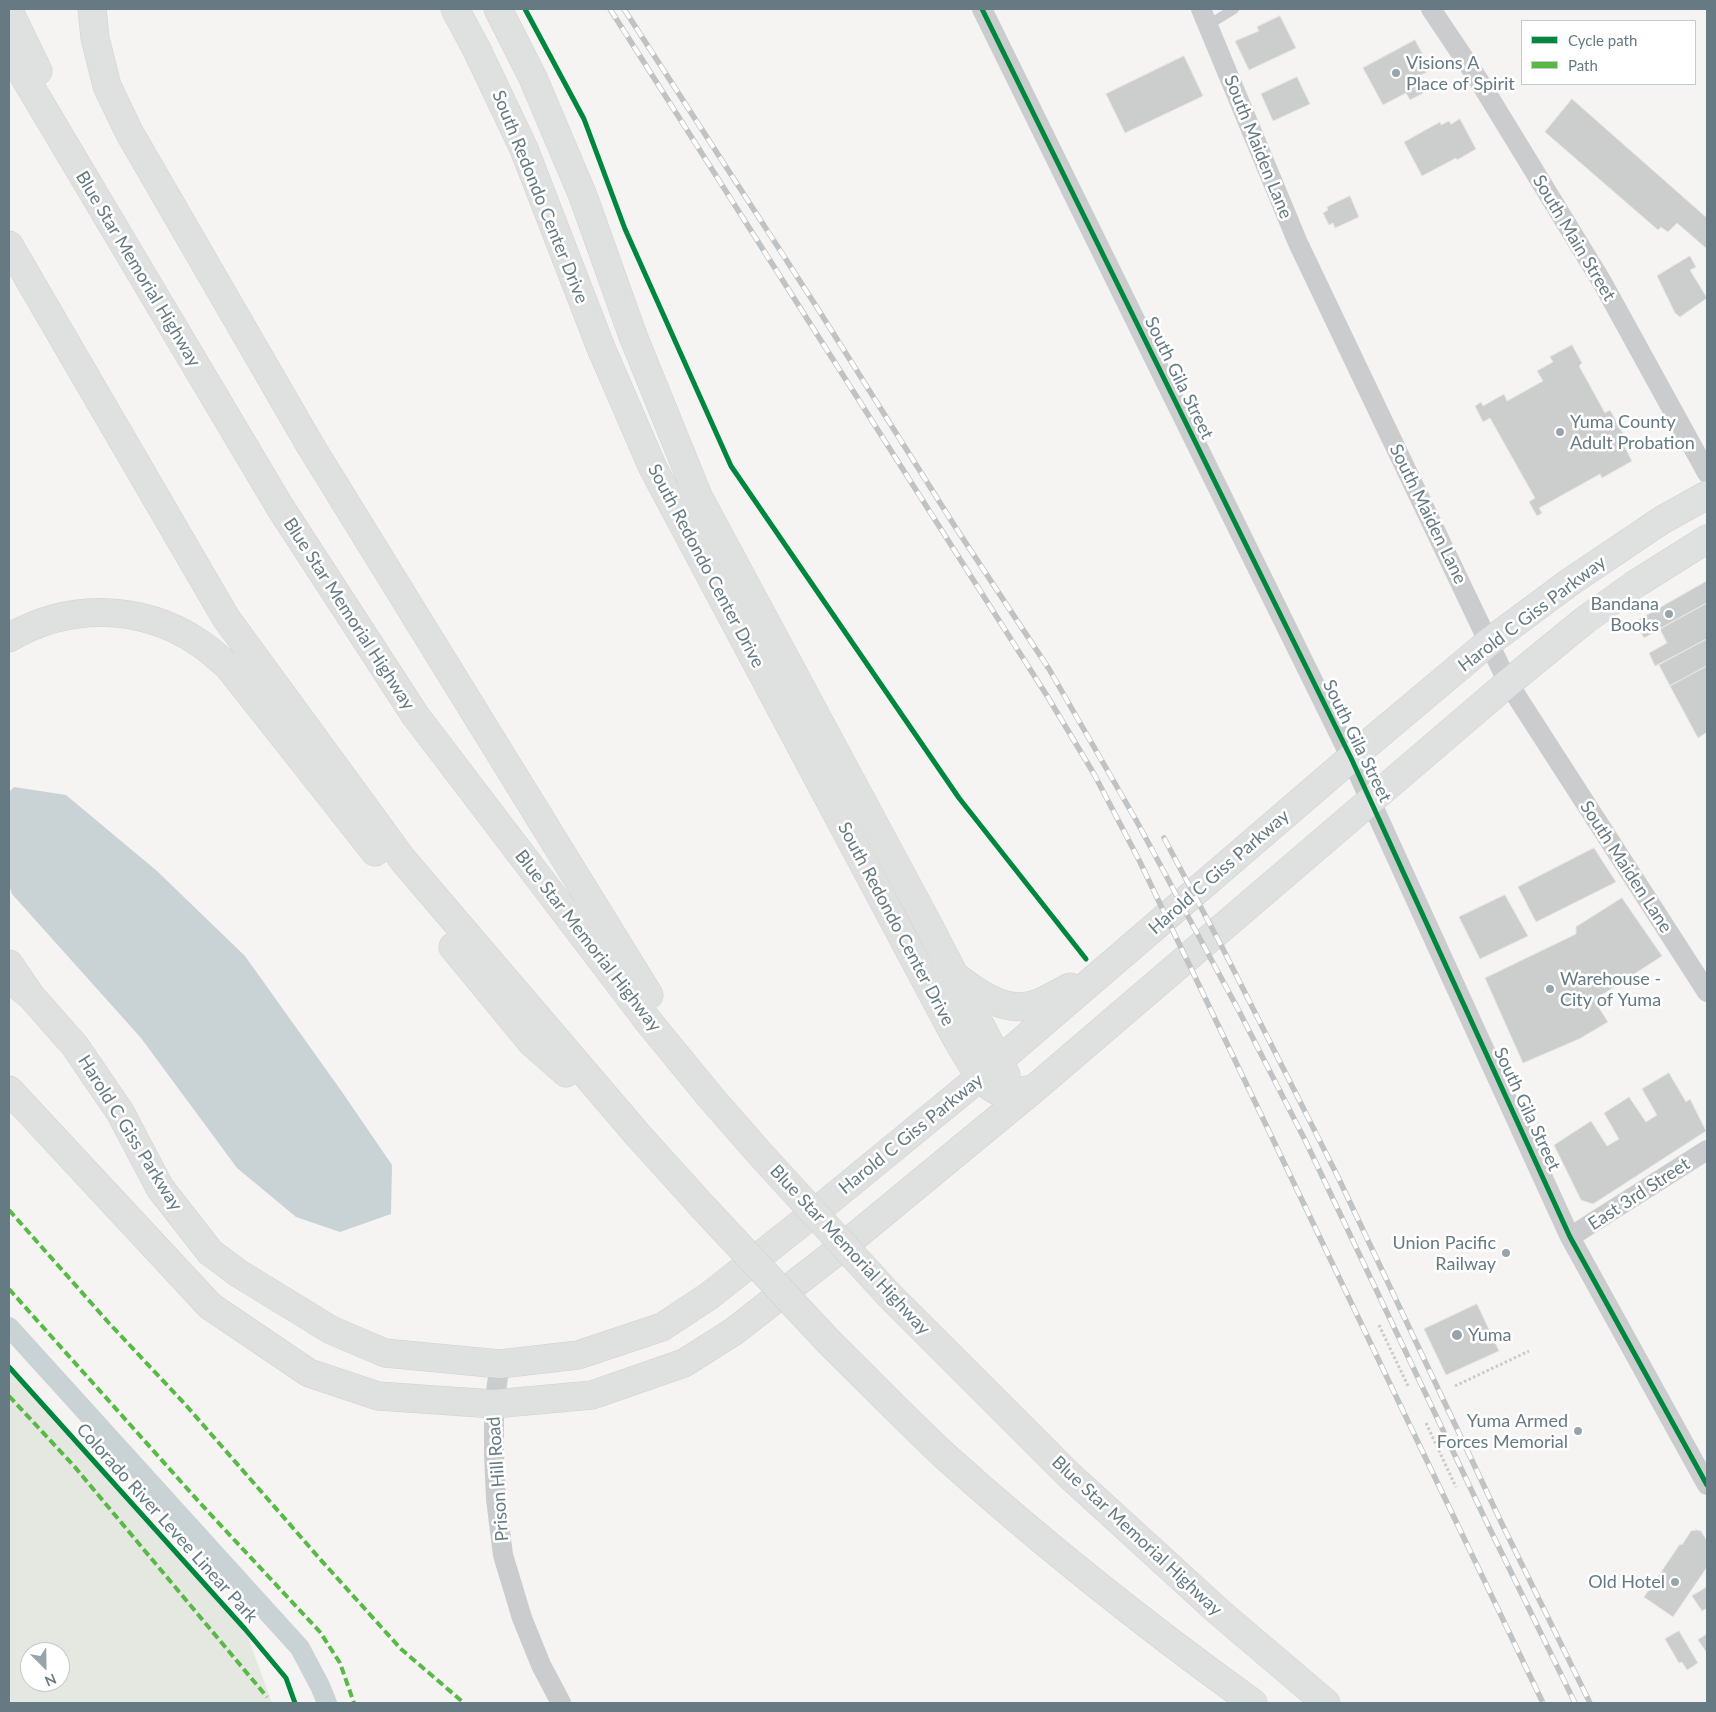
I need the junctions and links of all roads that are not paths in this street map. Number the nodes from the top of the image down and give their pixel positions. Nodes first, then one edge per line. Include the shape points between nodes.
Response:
1 (92, 9) edge
2 (455, 9) edge
3 (498, 9) edge
4 (982, 9) edge
5 (1234, 9) edge
6 (1431, 9) edge
7 (9, 11) edge
8 (1204, 17) edge
9 (9, 51) edge
10 (9, 245) edge
11 (126, 250) junction
12 (1707, 473) edge
13 (1707, 495) edge
14 (1707, 539) edge
15 (9, 638) edge
16 (1489, 642) junction
17 (1508, 683) junction
18 (1351, 758) junction
19 (1371, 801) junction
20 (9, 964) edge
21 (1107, 968) junction
22 (952, 972) junction
23 (19, 987) edge
24 (1707, 992) edge
25 (954, 1034) junction
26 (990, 1069) junction
27 (1035, 1088) junction
28 (9, 1090) edge
29 (1008, 1092) junction
30 (712, 1099) junction
31 (934, 1114) junction
32 (988, 1127) junction
33 (637, 1134) junction
34 (1707, 1150) edge
35 (1570, 1238) junction
36 (500, 1364) junction
37 (494, 1404) junction
38 (1707, 1485) edge
39 (561, 1703) edge
40 (1253, 1703) edge
41 (1326, 1703) edge

1 - 30 main road via 95,38 107,86 129,132 310,445
2 - 25 main road, South Redondo Center Drive via 478,50 524,149 601,348 653,468
3 - 22 main road, South Redondo Center Drive via 533,78 583,196 633,336 698,496
4 - 18 street, South Gila Street
5 - 8 lane
6 - 12 street, South Main Street via 1478,79 1602,282
7 - 11 main road
8 - 16 street, South Maiden Lane via 1298,243
9 - 11 main road, Blue Star Memorial Highway
10 - 33 main road via 226,618 403,860
11 - 30 main road, Blue Star Memorial Highway via 280,507 415,715 648,1021
13 - 16 main road, Harold C Giss Parkway via 1662,520 1570,582
14 - 17 main road, Harold C Giss Parkway via 1585,620
15 - 33 main road via 26,628 59,617 97,612 138,616 167,625 199,642 228,666 532,1043
16 - 17 street, South Maiden Lane
16 - 18 main road, Harold C Giss Parkway
17 - 19 main road, Harold C Giss Parkway
17 - 24 street, South Maiden Lane
18 - 19 street, South Gila Street
18 - 21 main road, Harold C Giss Parkway
19 - 27 main road, Harold C Giss Parkway
19 - 35 street, South Gila Street
20 - 23 main road, Harold C Giss Parkway
21 - 22 main road via 1037,1004 1022,1006 1001,1005 977,994
21 - 26 main road, Harold C Giss Parkway
22 - 26 main road, South Redondo Center Drive
23 - 36 main road, Harold C Giss Parkway via 75,1046 120,1112 160,1188 210,1252 331,1330 385,1354
25 - 26 main road, South Redondo Center Drive
25 - 31 main road via 954,1066 949,1086
26 - 29 main road, South Redondo Center Drive via 1006,1072
26 - 31 main road, Harold C Giss Parkway
27 - 29 main road
27 - 32 main road, Harold C Giss Parkway
28 - 37 main road, Harold C Giss Parkway via 210,1306 261,1342 309,1373 378,1396
29 - 32 main road
30 - 41 main road, Blue Star Memorial Highway, bridge via 889,1295 1069,1475 1219,1612
31 - 36 main road, Harold C Giss Parkway via 819,1209 662,1328 578,1355
32 - 37 main road, Harold C Giss Parkway via 733,1332 684,1363 592,1395
33 - 40 main road, bridge via 830,1343 945,1456 1148,1626
34 - 35 street, East 3rd Street
35 - 38 street, South Gila Street
36 - 37 street, Prison Hill Road
37 - 39 street, Prison Hill Road via 496,1499 503,1555 522,1618 541,1666

